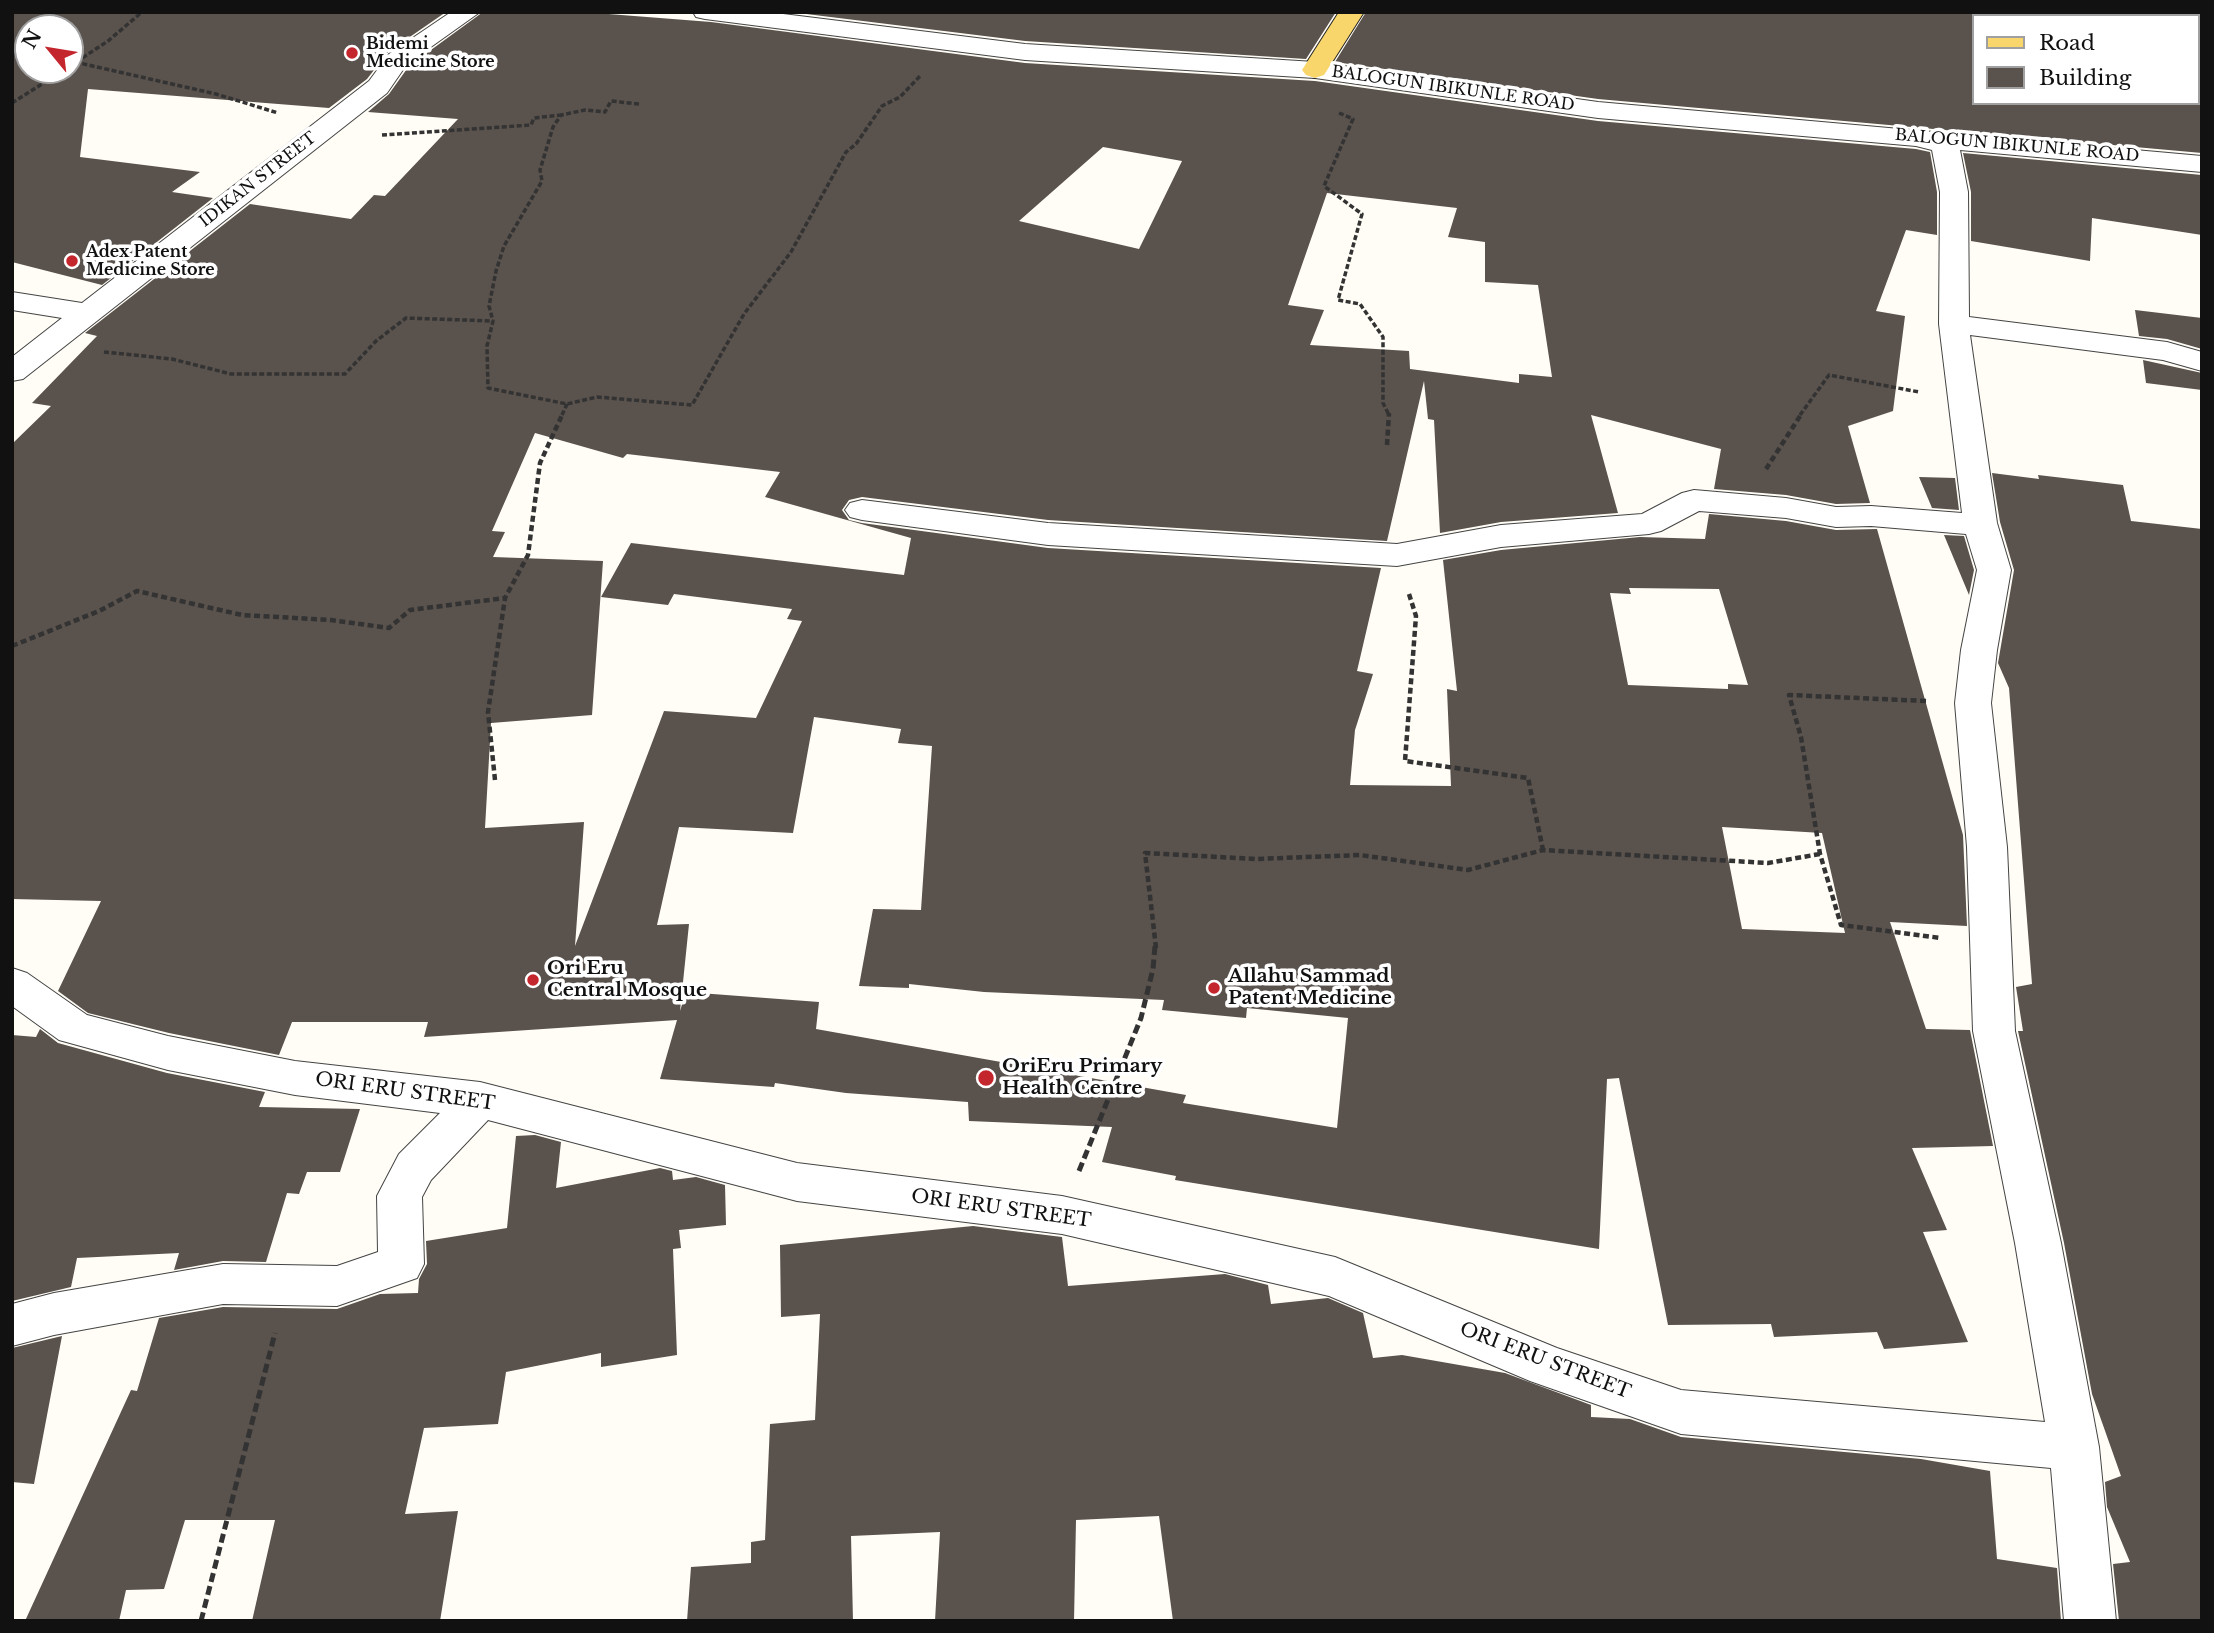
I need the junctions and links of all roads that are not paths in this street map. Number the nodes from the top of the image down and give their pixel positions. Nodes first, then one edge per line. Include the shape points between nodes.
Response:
1 (468, 12) edge
2 (705, 12) edge
3 (1352, 12) edge
4 (1315, 70) junction
5 (1905, 136) junction
6 (2202, 164) edge
7 (12, 301) edge
8 (87, 313) junction
9 (1954, 324) junction
10 (2202, 362) edge
11 (12, 372) edge
12 (862, 510) dead end
13 (1980, 523) junction
14 (12, 984) edge
15 (480, 1100) junction
16 (12, 1325) edge
17 (2074, 1447) junction
18 (2090, 1621) edge

1 - 8 street, IDIKAN STREET via 398,59 378,87
2 - 4 street, BALOGUN IBIKUNLE ROAD via 1025,52
3 - 4 main road
4 - 5 street, BALOGUN IBIKUNLE ROAD via 1598,110
5 - 6 street, BALOGUN IBIKUNLE ROAD
5 - 9 street via 1945,145 1954,192
7 - 8 street
8 - 11 street, IDIKAN STREET
9 - 10 street via 2167,351
9 - 13 street
12 - 13 street via 1048,534 1397,555 1501,536 1649,524 1694,500 1836,517
13 - 17 street via 1994,569 1973,703 1987,847 1994,1031
14 - 15 street, ORI ERU STREET via 74,1028 168,1053 295,1078
15 - 16 street via 415,1167 399,1196 401,1264 337,1286 223,1284
15 - 17 street, ORI ERU STREET via 797,1182 1062,1214 1335,1277 1547,1366 1681,1412
17 - 18 street

